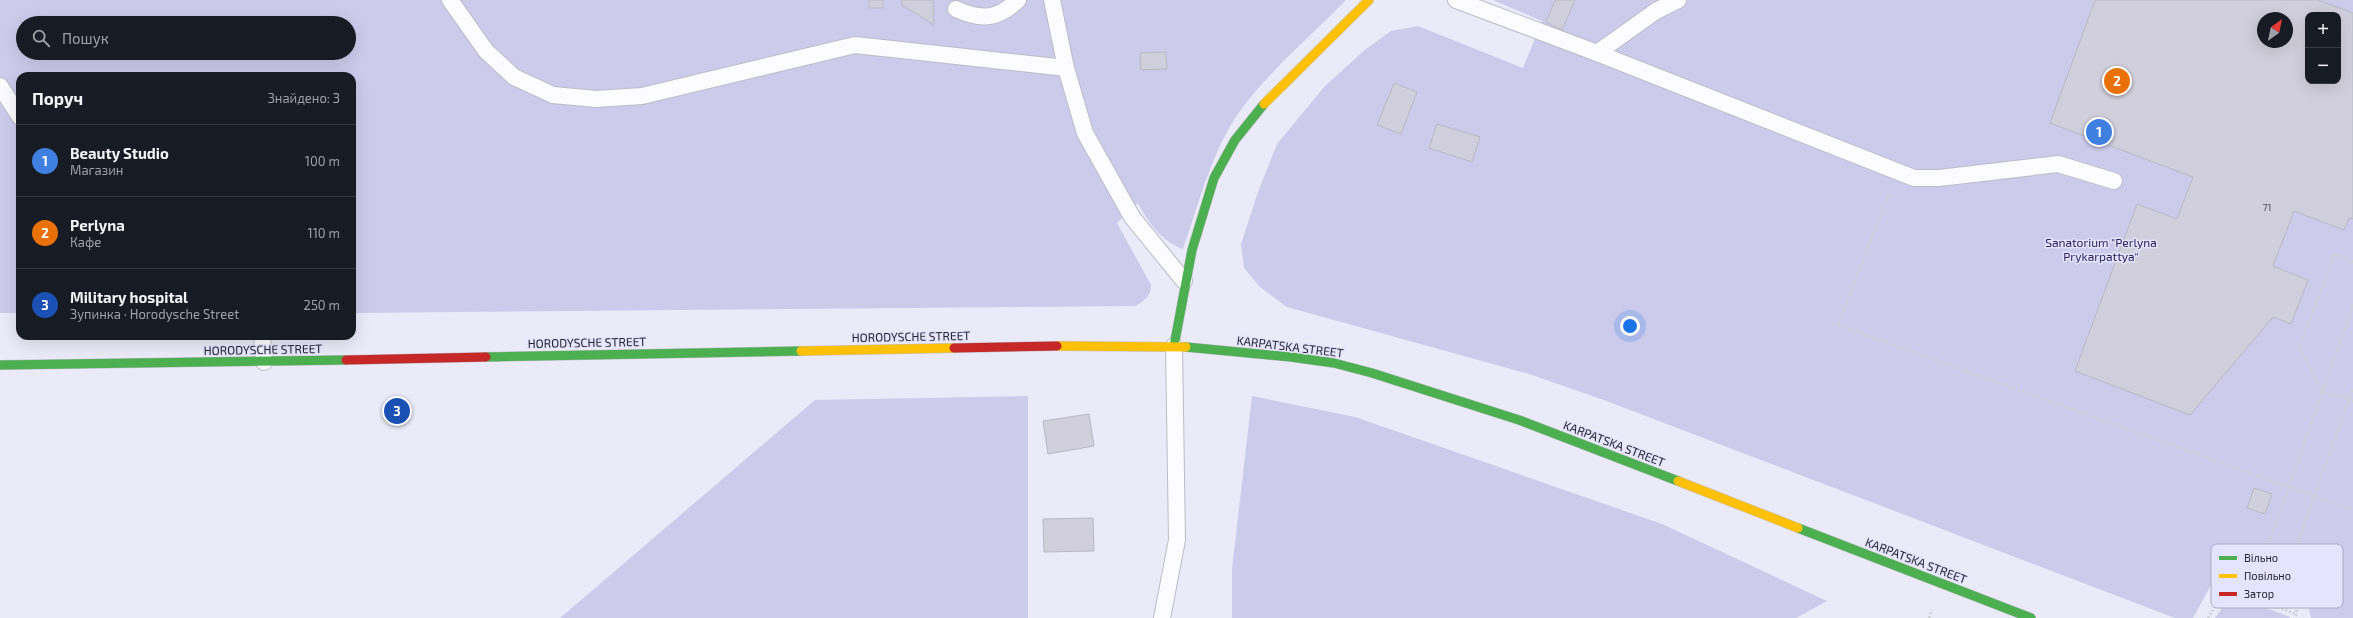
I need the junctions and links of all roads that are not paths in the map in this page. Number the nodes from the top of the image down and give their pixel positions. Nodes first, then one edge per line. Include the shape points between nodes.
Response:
1 (450, 0) edge
2 (1018, 0) edge
3 (1052, 0) edge
4 (1369, 0) edge
5 (1456, 0) edge
6 (1678, 0) edge
7 (956, 9) dead end
8 (1597, 53) junction
9 (1066, 68) junction
10 (0, 86) edge
11 (16, 111) edge
12 (2114, 182) dead end
13 (1184, 281) junction
14 (262, 340) edge
15 (1174, 346) junction
16 (264, 362) junction
17 (0, 365) edge
18 (1162, 618) edge
19 (2031, 618) edge

1 - 9 lane via 486,51 503,67 514,77 553,95 596,99 642,96 855,45
2 - 7 lane via 1000,15 976,16
3 - 9 lane
4 - 13 street via 1275,92 1237,136 1220,163 1197,224
5 - 8 lane
6 - 8 lane via 1656,11
8 - 12 lane via 1914,178 1939,178 2058,164
9 - 13 lane via 1085,133 1132,217
10 - 11 lane
13 - 15 street
14 - 16 lane
15 - 16 street, HORODYSCHE STREET via 1096,345
15 - 18 lane via 1177,540
15 - 19 street, KARPATSKA STREET via 1334,363 1402,382 1519,420
16 - 17 street, HORODYSCHE STREET

